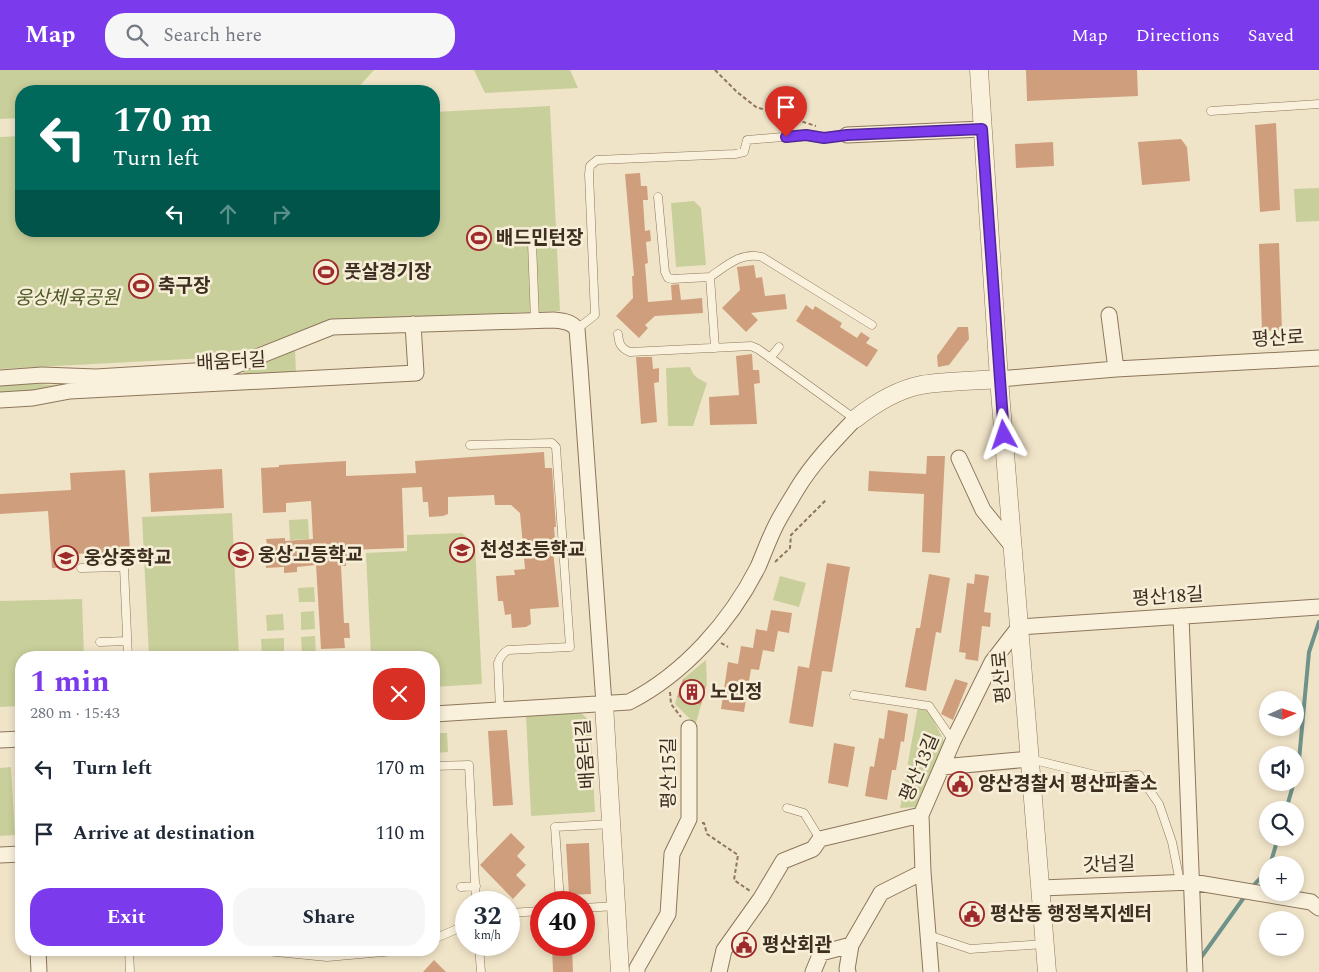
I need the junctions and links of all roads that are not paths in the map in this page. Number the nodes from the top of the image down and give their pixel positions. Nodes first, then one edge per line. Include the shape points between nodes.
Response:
1 (979, 70) edge
2 (1319, 104) edge
3 (1211, 111) dead end
4 (982, 129) junction
5 (847, 135) joint
6 (658, 197) dead end
7 (532, 242) dead end
8 (710, 277) junction
9 (1109, 316) dead end
10 (535, 321) junction
11 (414, 324) junction
12 (872, 325) dead end
13 (576, 329) junction
14 (618, 334) dead end
15 (779, 347) dead end
16 (715, 348) junction
17 (770, 358) junction
18 (1319, 358) edge
19 (1116, 369) junction
20 (227, 376) junction
21 (0, 378) edge
22 (999, 379) junction
23 (0, 400) edge
24 (854, 419) junction
25 (470, 445) dead end
26 (959, 458) dead end
27 (1013, 547) junction
28 (82, 568) dead end
29 (1318, 607) edge
30 (1181, 616) junction
31 (1019, 627) junction
32 (127, 641) junction
33 (100, 642) dead end
34 (128, 651) edge
35 (854, 695) dead end
36 (604, 704) junction
37 (500, 710) junction
38 (440, 714) edge
39 (689, 728) road end
40 (15, 739) edge
41 (0, 740) edge
42 (953, 741) junction
43 (1030, 759) junction
44 (440, 766) edge
45 (942, 767) junction
46 (787, 808) dead end
47 (921, 814) junction
48 (612, 824) junction
49 (820, 839) junction
50 (15, 854) edge
51 (0, 855) edge
52 (923, 872) junction
53 (1186, 882) junction
54 (476, 886) junction
55 (461, 887) dead end
56 (1040, 888) junction
57 (476, 891) edge
58 (559, 891) edge
59 (617, 906) junction
60 (595, 907) edge
61 (1319, 908) edge
62 (455, 930) edge
63 (928, 935) junction
64 (440, 936) edge
65 (1044, 944) junction
66 (851, 945) junction
67 (38, 956) edge
68 (129, 956) edge
69 (317, 956) edge
70 (338, 956) edge
71 (480, 956) edge
72 (39, 972) edge
73 (130, 972) edge
74 (481, 972) edge
75 (620, 972) edge
76 (637, 972) edge
77 (718, 972) edge
78 (813, 972) edge
79 (848, 972) edge
80 (931, 972) edge
81 (1047, 972) edge
82 (1195, 972) edge

1 - 4 street, 평산로
2 - 3 lane
4 - 5 street
4 - 22 street, 평산로
5 - 13 lane via 747,140 744,152 735,154 597,160 590,166 589,174 596,315
6 - 8 lane via 668,278
7 - 10 lane
8 - 12 lane via 743,256 752,254 762,257
8 - 16 lane
9 - 19 street
10 - 11 street
10 - 13 street via 566,321
11 - 20 street via 332,327
11 - 20 street, 배움터길 via 416,373
13 - 36 street
14 - 16 lane via 619,344 630,352
15 - 17 lane
16 - 17 lane via 751,346
17 - 24 lane
18 - 19 street, 평산로
19 - 22 street, 평산로
20 - 21 street, 배움터길 via 42,375
20 - 23 street, 배움터길
22 - 24 street, 평산로 via 920,386 896,393
22 - 27 street, 평산로
24 - 36 street, 평산로 via 798,487 749,583 717,629 655,687 629,702
25 - 37 lane via 552,444 556,447 570,647 508,650 504,653 498,663
26 - 27 street via 983,510
27 - 31 street, 평산로
28 - 32 lane via 124,567
29 - 30 street, 평산18길
30 - 31 street, 평산18길
30 - 53 street
31 - 42 street, 평산13길 via 992,662
31 - 43 street, 평산로
32 - 33 lane
32 - 34 lane
35 - 42 lane via 929,706
36 - 37 street, 배움터길
36 - 48 street, 배움터길
37 - 38 street, 배움터길
39 - 76 street, 평산15길 via 689,819 672,854 668,914
40 - 41 street
42 - 45 street, 평산13길
43 - 45 street
43 - 53 lane via 1104,777 1139,775 1159,804
43 - 56 street, 평산로
44 - 54 lane via 469,764
45 - 47 street, 평산13길
46 - 49 lane via 804,813
47 - 49 street
47 - 52 street, 평산13길
48 - 58 lane via 555,827
48 - 59 street, 배움터길
49 - 77 street via 813,849 783,861 724,950
50 - 51 street
52 - 63 street, 평산13길
52 - 66 street via 881,893
53 - 56 street, 갓넘길
53 - 61 street, 갓넘길 via 1311,902
53 - 82 street
54 - 55 lane
54 - 57 lane
56 - 65 street, 평산로
59 - 60 lane
59 - 75 street, 배움터길
62 - 64 lane
63 - 65 lane via 970,949
63 - 80 street, 평산13길
65 - 81 street, 평산로
66 - 78 street via 821,953
66 - 79 street
67 - 72 street
68 - 73 lane
69 - 70 lane
71 - 74 lane

